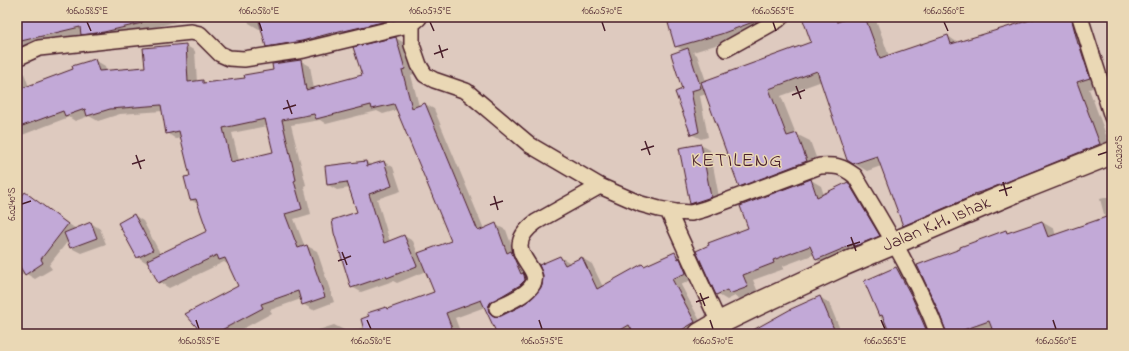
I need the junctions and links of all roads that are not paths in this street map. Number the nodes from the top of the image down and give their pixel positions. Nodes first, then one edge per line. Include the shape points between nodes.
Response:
1 (781, 17) edge
2 (1080, 17) edge
3 (416, 21) edge
4 (726, 49) dead end
5 (17, 58) edge
6 (1112, 117) edge
7 (1112, 153) edge
8 (600, 186) junction
9 (668, 211) junction
10 (894, 243) junction
11 (497, 308) dead end
12 (719, 323) junction
13 (700, 334) edge
14 (938, 334) edge

1 - 4 street
2 - 6 street
3 - 5 street via 304,50 244,59 229,58 220,54 200,34 191,32 39,48
3 - 8 street via 412,45 425,75 466,92 530,145
7 - 10 street, Jalan K.H. Ishak
8 - 9 street via 641,204
8 - 11 street via 526,229 519,245 534,276 534,282 527,291
9 - 10 street via 691,213 705,210 820,166 841,166 855,176
9 - 12 street
10 - 12 street, Jalan K.H. Ishak
10 - 14 street
12 - 13 street, Jalan K.H. Ishak

